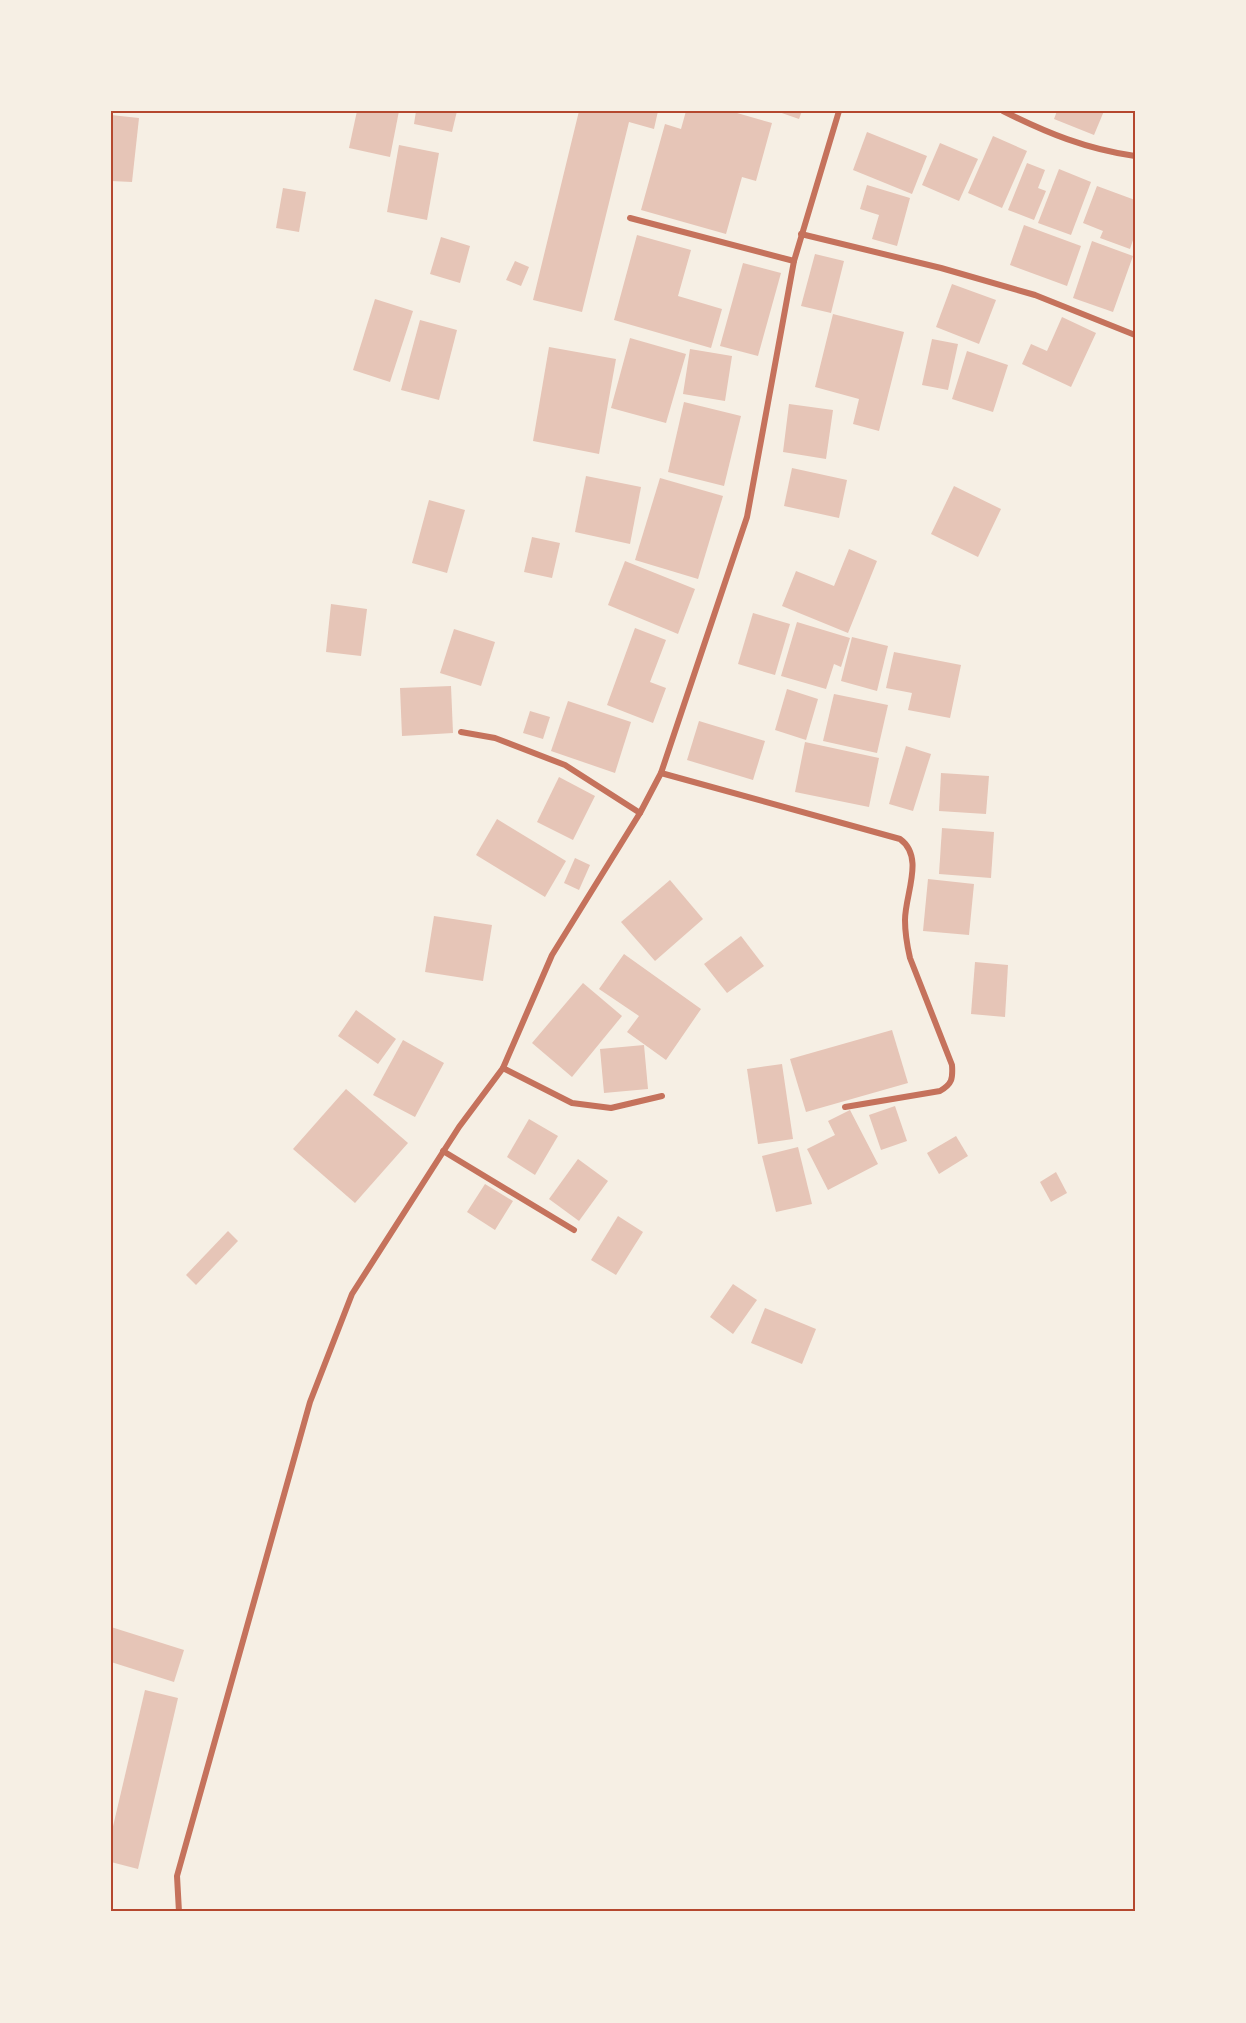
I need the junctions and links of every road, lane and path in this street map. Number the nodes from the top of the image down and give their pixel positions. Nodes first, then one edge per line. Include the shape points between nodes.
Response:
1 (839, 111) edge
2 (1003, 111) edge
3 (1135, 156) edge
4 (630, 218) dead end
5 (801, 234) junction
6 (794, 261) junction
7 (1135, 335) edge
8 (461, 732) dead end
9 (661, 773) junction
10 (640, 813) junction
11 (503, 1068) junction
12 (662, 1096) dead end
13 (845, 1107) dead end
14 (443, 1151) junction
15 (574, 1230) dead end
16 (178, 1912) edge

1 - 5 street
2 - 3 street via 1056,136 1103,151
4 - 6 street
5 - 6 street
5 - 7 street via 942,268 1035,296
6 - 9 street via 747,517
8 - 10 street via 495,738 565,765
9 - 10 street
9 - 13 street via 900,839 908,845 912,867 904,918 907,943 952,1065 953,1078 940,1091
10 - 11 street via 552,955
11 - 12 street via 572,1103 611,1108
11 - 14 street
14 - 15 street
14 - 16 street via 352,1294 310,1402 177,1876

